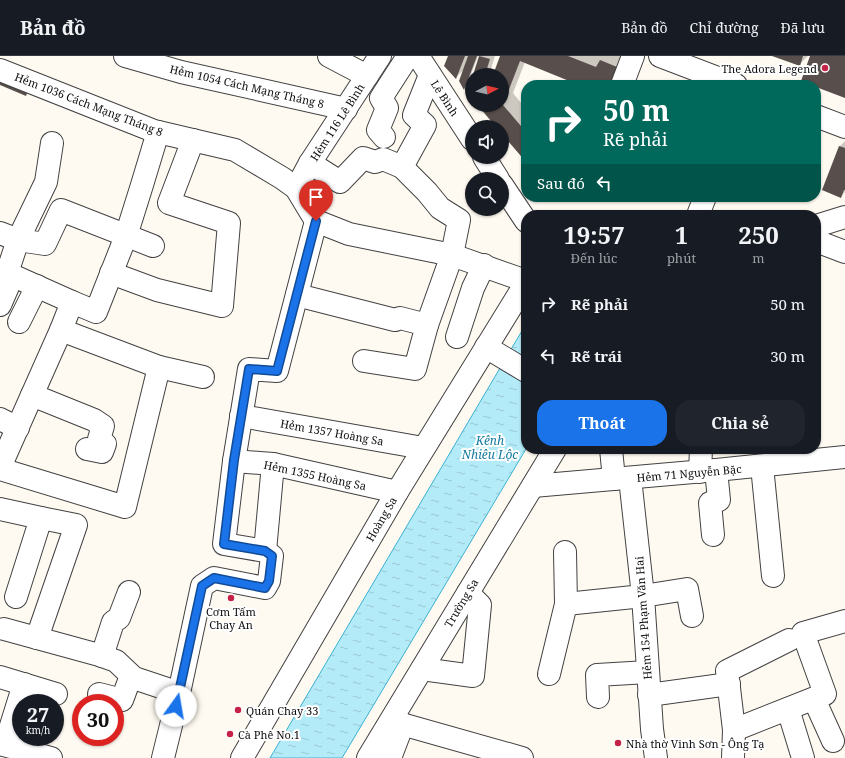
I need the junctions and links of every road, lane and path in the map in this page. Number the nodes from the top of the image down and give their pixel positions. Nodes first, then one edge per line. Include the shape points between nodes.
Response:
1 (125, 56) edge
2 (329, 56) edge
3 (380, 56) edge
4 (408, 56) edge
5 (418, 56) edge
6 (634, 56) edge
7 (660, 56) edge
8 (690, 61) edge
9 (185, 64) edge
10 (0, 70) edge
11 (430, 75) junction
12 (367, 76) junction
13 (624, 80) edge
14 (726, 80) edge
15 (346, 109) junction
16 (821, 118) edge
17 (845, 127) edge
18 (465, 128) edge
19 (158, 132) junction
20 (384, 137) dead end
21 (193, 140) junction
22 (52, 143) dead end
23 (310, 163) junction
24 (402, 168) junction
25 (296, 188) junction
26 (509, 196) edge
27 (521, 214) edge
28 (845, 218) edge
29 (316, 221) junction
30 (821, 225) edge
31 (126, 236) junction
32 (9, 237) edge
33 (821, 243) edge
34 (153, 246) dead end
35 (845, 252) edge
36 (452, 255) junction
37 (484, 265) junction
38 (7, 268) edge
39 (111, 273) junction
40 (521, 278) edge
41 (37, 286) junction
42 (521, 291) edge
43 (297, 295) junction
44 (72, 302) junction
45 (0, 305) edge
46 (19, 322) dead end
47 (427, 325) junction
48 (62, 330) junction
49 (456, 338) dead end
50 (492, 351) junction
51 (364, 362) dead end
52 (159, 367) junction
53 (521, 368) edge
54 (203, 377) dead end
55 (32, 395) junction
56 (241, 416) junction
57 (9, 424) edge
58 (423, 448) junction
59 (87, 449) dead end
60 (552, 454) edge
61 (613, 454) edge
62 (703, 454) edge
63 (803, 455) edge
64 (845, 457) edge
65 (234, 460) junction
66 (273, 464) junction
67 (762, 466) junction
68 (0, 468) edge
69 (708, 471) junction
70 (622, 478) junction
71 (533, 486) junction
72 (397, 492) junction
73 (0, 509) edge
74 (41, 518) junction
75 (713, 534) dead end
76 (265, 551) junction
77 (565, 552) dead end
78 (773, 576) dead end
79 (129, 592) dead end
80 (468, 593) junction
81 (16, 596) dead end
82 (643, 596) junction
83 (566, 604) junction
84 (692, 616) dead end
85 (845, 621) edge
86 (4, 629) dead end
87 (37, 638) junction
88 (789, 640) dead end
89 (102, 656) junction
90 (422, 669) junction
91 (648, 672) junction
92 (549, 674) dead end
93 (0, 677) edge
94 (134, 678) junction
95 (24, 684) junction
96 (729, 684) junction
97 (179, 693) junction
98 (56, 694) dead end
99 (124, 694) edge
100 (649, 695) junction
101 (598, 697) dead end
102 (814, 699) junction
103 (788, 709) junction
104 (397, 722) junction
105 (734, 730) junction
106 (833, 741) dead end
107 (3, 745) edge
108 (51, 758) edge
109 (163, 758) edge
110 (242, 758) edge
111 (368, 758) edge
112 (390, 758) edge
113 (522, 758) edge
114 (656, 758) edge
115 (733, 758) edge
116 (803, 758) edge

1 - 9 street, Hẻm 1054 Cách Mạng Tháng 8
2 - 12 street
3 - 12 street, Hẻm 116 Lê Bình
4 - 20 street via 381,98 387,108 378,130
5 - 11 street, Lê Bình
6 - 13 street
7 - 8 street
8 - 14 street
9 - 15 street, Hẻm 1054 Cách Mạng Tháng 8
10 - 19 street, Hẻm 1036 Cách Mạng Tháng 8
11 - 18 street, Lê Bình
11 - 24 street via 414,116 425,125
12 - 15 street, Hẻm 116 Lê Bình
15 - 23 street, Hẻm 116 Lê Bình
16 - 17 street
19 - 21 street, Hẻm 1036 Cách Mạng Tháng 8
19 - 31 street
21 - 25 street, Hẻm 1036 Cách Mạng Tháng 8 via 235,150
21 - 39 street via 169,203 229,223 222,306 157,290
22 - 32 street via 46,182
23 - 24 street via 340,182 363,158 375,162 383,159
23 - 25 street, Hẻm 116 Lê Bình
24 - 36 street via 440,208 459,220
25 - 29 street, Hẻm 1036 Cách Mạng Tháng 8
26 - 27 street
28 - 30 street
29 - 36 street via 349,234
29 - 43 street
31 - 32 street via 61,210 45,244
31 - 34 street
31 - 39 street
32 - 38 street
33 - 35 street
36 - 37 street
36 - 47 street
37 - 40 street
37 - 49 street via 470,293
38 - 41 street
38 - 45 street
39 - 44 street via 96,312
41 - 44 street
41 - 46 street
42 - 50 street, Hoàng Sa
43 - 47 street via 395,320 400,318
43 - 56 street via 277,371 249,369
44 - 48 street
47 - 51 street via 415,369
48 - 52 street
48 - 55 street
50 - 53 street
50 - 58 street, Hoàng Sa
52 - 54 street
52 - 68 street via 125,507
55 - 57 street
55 - 59 street via 103,426 99,439 105,444 102,452
56 - 58 street, Hẻm 1357 Hoàng Sa
56 - 65 street
57 - 68 street
58 - 72 street, Hoàng Sa
60 - 71 street, Trường Sa
61 - 70 street, Hẻm 154 Phạm Văn Hai
62 - 69 street
63 - 64 street, Hẻm 71 Nguyễn Bặc
63 - 67 street, Hẻm 71 Nguyễn Bặc
65 - 66 street, Hẻm 1355 Hoàng Sa
65 - 76 street via 224,544
66 - 72 street, Hẻm 1355 Hoàng Sa
66 - 76 street
67 - 69 street, Hẻm 71 Nguyễn Bặc
67 - 78 street
69 - 70 street, Hẻm 71 Nguyễn Bặc
69 - 75 street via 719,500 710,503
70 - 71 street, Hẻm 71 Nguyễn Bặc
70 - 82 street, Hẻm 154 Phạm Văn Hai
71 - 80 street, Trường Sa
72 - 110 street, Hoàng Sa
73 - 74 street
74 - 81 street
74 - 87 street via 76,525
76 - 97 street via 272,556 269,581 265,588 214,578 202,586
77 - 83 street
79 - 89 street via 119,618 113,622
80 - 90 street, Trường Sa
80 - 90 street via 480,605 474,676
82 - 83 street
82 - 84 street via 687,589
82 - 91 street, Hẻm 154 Phạm Văn Hai
83 - 92 street
85 - 102 street via 803,633 825,694
86 - 87 street
87 - 89 street
88 - 96 street via 727,671
89 - 94 street via 116,661
90 - 104 street, Trường Sa
91 - 100 street, Hẻm 154 Phạm Văn Hai
91 - 101 street via 597,675
93 - 95 street
94 - 97 street
94 - 99 street via 129,680
95 - 98 street
95 - 107 street
96 - 100 street
96 - 105 street
97 - 109 street
100 - 114 street, Hẻm 154 Phạm Văn Hai
102 - 103 street
102 - 106 street
103 - 105 street
103 - 116 street
104 - 111 street, Trường Sa
104 - 112 street
104 - 113 street
105 - 115 street
107 - 108 street

